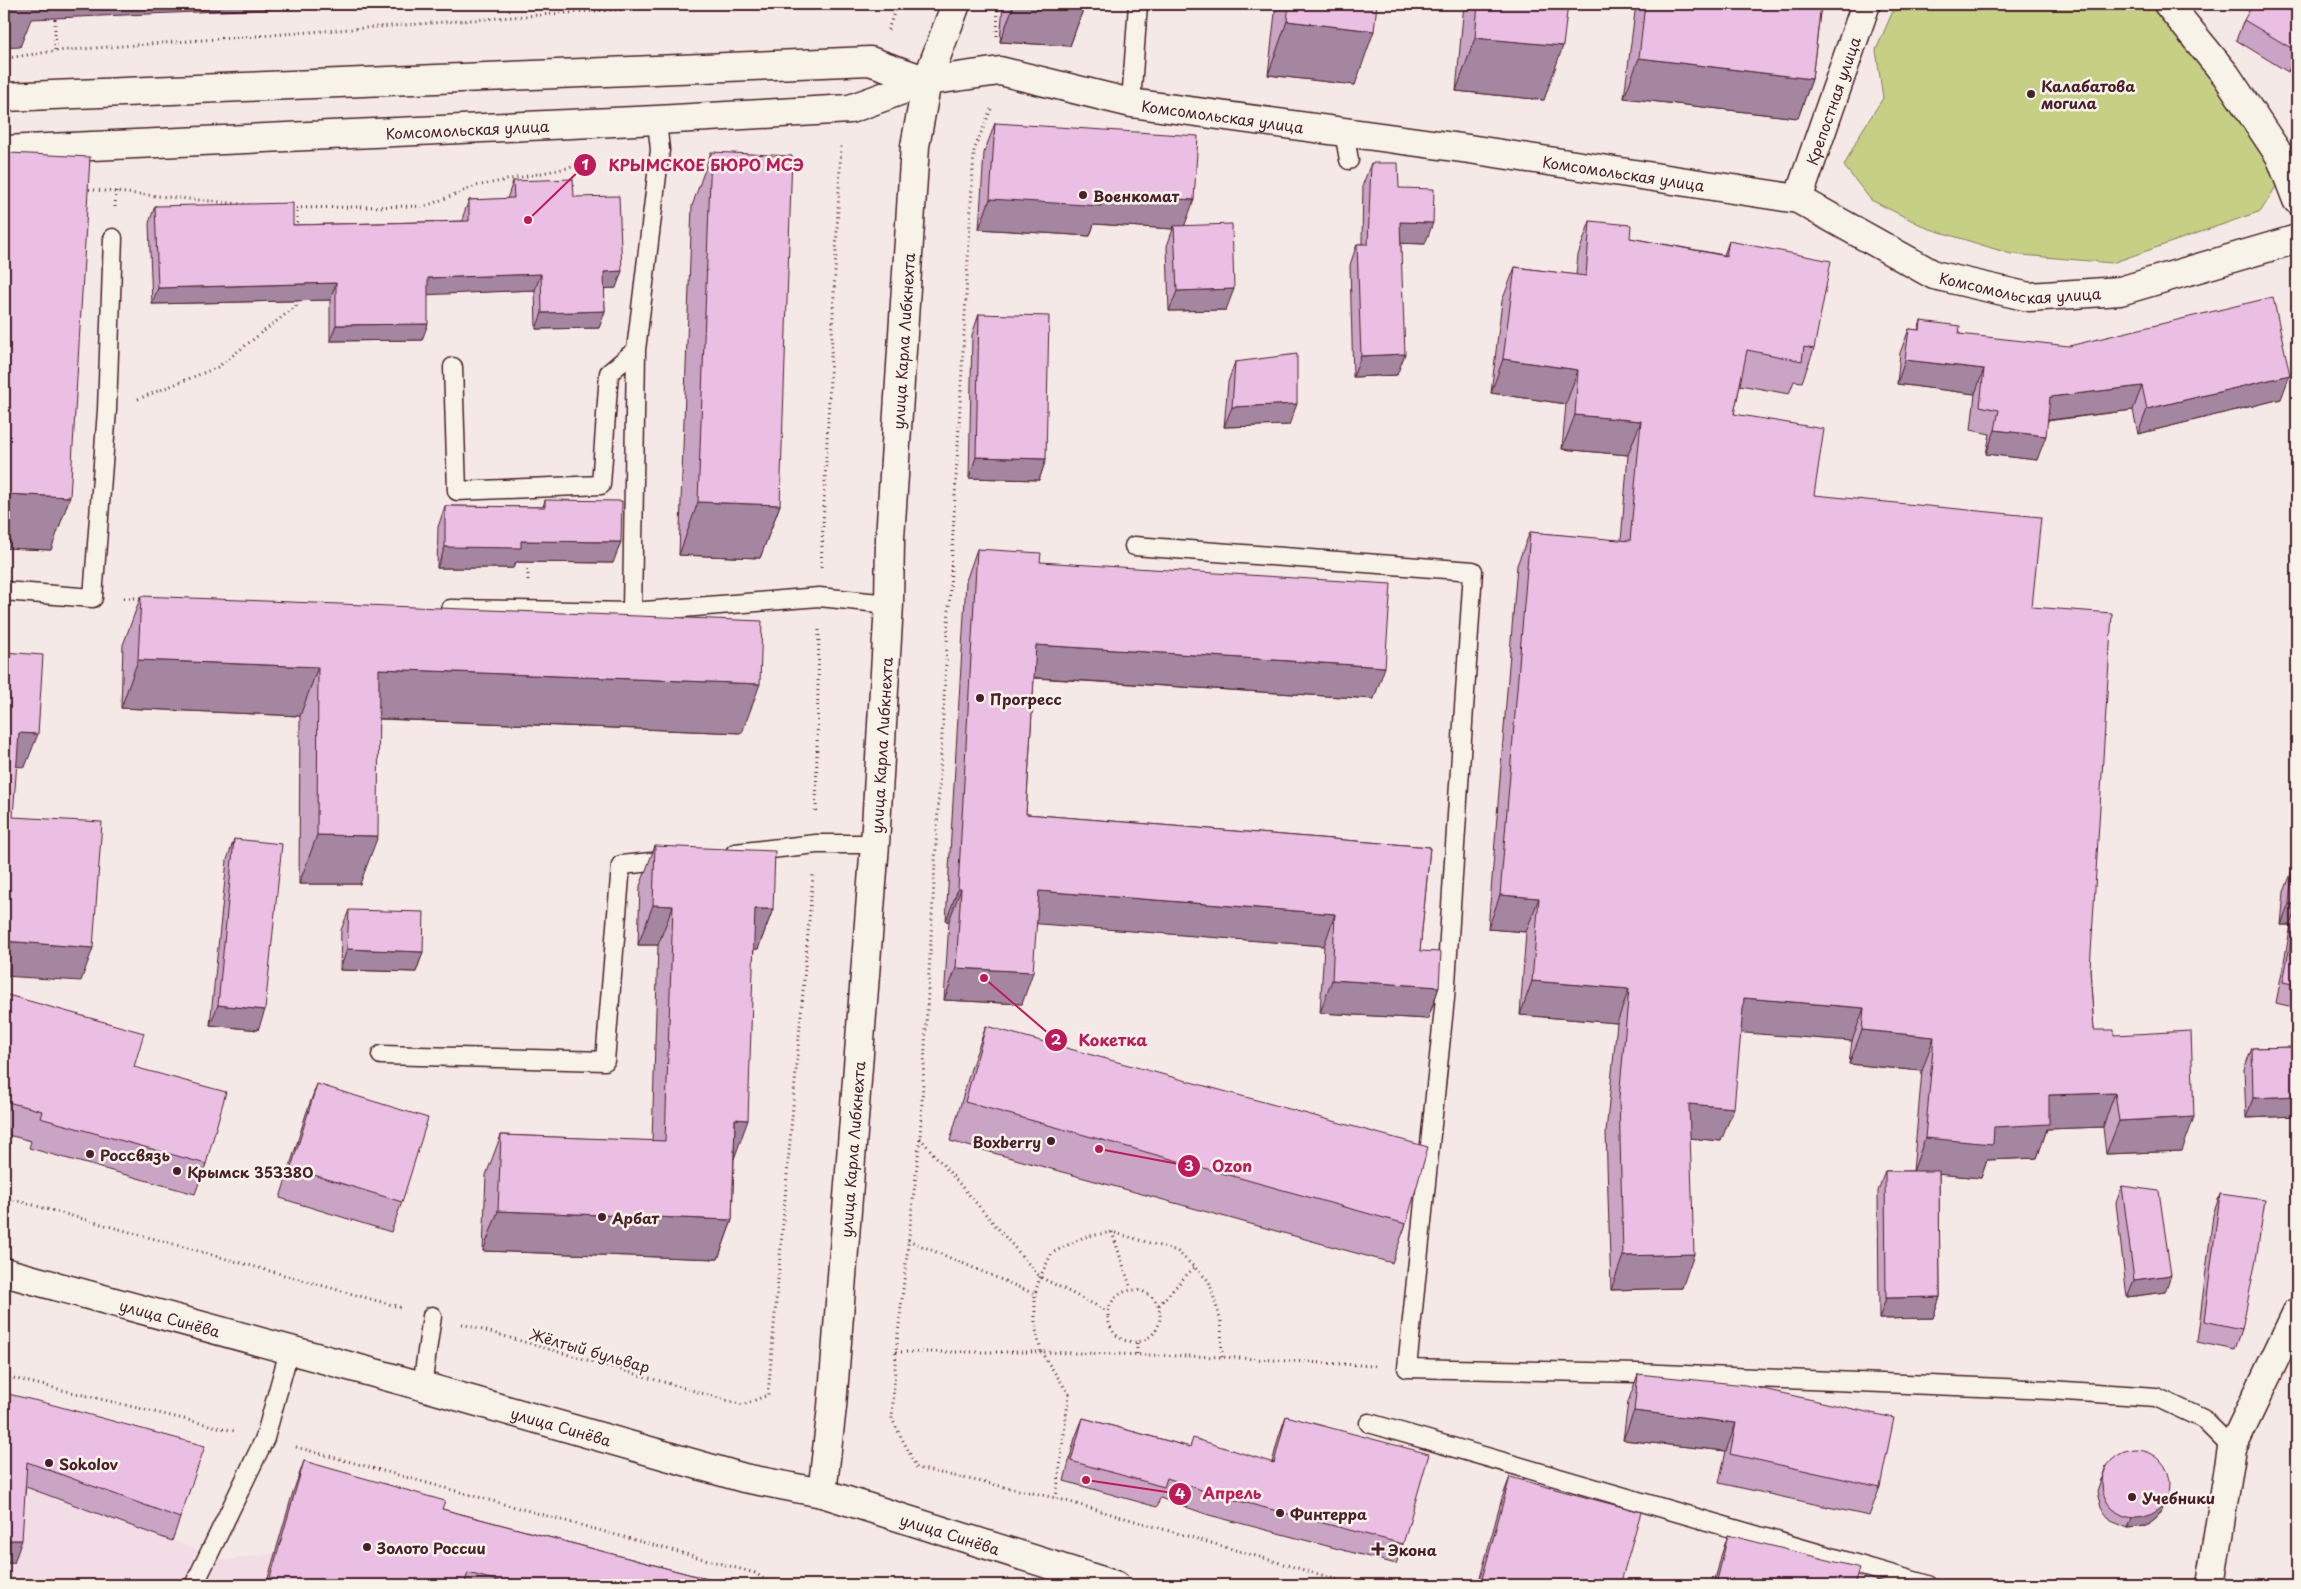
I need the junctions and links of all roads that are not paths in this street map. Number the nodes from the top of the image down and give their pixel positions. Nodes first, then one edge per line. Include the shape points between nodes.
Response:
1 (956, 4) edge
2 (1138, 4) edge
3 (1866, 4) edge
4 (2168, 4) edge
5 (926, 81) junction
6 (4, 97) edge
7 (1131, 103) junction
8 (657, 120) junction
9 (1344, 132) junction
10 (4, 150) edge
11 (1349, 160) dead end
12 (1798, 199) junction
13 (2297, 200) edge
14 (113, 238) dead end
15 (2297, 239) edge
16 (636, 350) junction
17 (453, 367) dead end
18 (1134, 546) dead end
19 (4, 591) edge
20 (889, 604) junction
21 (432, 608) edge
22 (632, 612) junction
23 (875, 844) junction
24 (718, 854) edge
25 (689, 858) edge
26 (381, 1055) dead end
27 (4, 1272) edge
28 (2297, 1312) edge
29 (432, 1316) road end
30 (289, 1351) junction
31 (422, 1386) junction
32 (1369, 1423) dead end
33 (2232, 1448) junction
34 (822, 1493) junction
35 (194, 1585) edge
36 (1115, 1585) edge
37 (1928, 1585) edge
38 (2210, 1585) edge

1 - 5 street, улица Карла Либкнехта
2 - 7 lane
3 - 12 street, Крепостная улица
4 - 13 street via 2226,75 2280,156
5 - 6 street, Комсомольская улица via 870,61
5 - 7 street, Комсомольская улица via 1000,71
5 - 8 street, Комсомольская улица via 850,109
5 - 20 street, улица Карла Либкнехта via 915,146 890,538
7 - 9 street, Комсомольская улица
8 - 10 street, Комсомольская улица
8 - 16 lane via 660,150
9 - 11 lane
9 - 12 street, Комсомольская улица
12 - 15 street, Комсомольская улица via 1934,275 2029,297 2120,291
14 - 19 lane via 107,410 93,598
16 - 17 lane via 609,373 601,485 457,491
16 - 22 lane
18 - 33 lane via 1473,571 1445,998 1407,1368 1656,1374 2156,1397 2203,1419
20 - 22 lane via 819,597
20 - 23 street, улица Карла Либкнехта
21 - 22 lane
23 - 24 lane via 816,844
23 - 34 street, улица Карла Либкнехта via 832,1408
25 - 26 lane via 621,865 605,1060
27 - 30 street, улица Синёва
28 - 33 street
29 - 31 lane
30 - 31 street, улица Синёва
30 - 35 lane via 265,1438
31 - 34 street, улица Синёва via 744,1478
32 - 37 lane
33 - 38 street
34 - 36 street, улица Синёва

